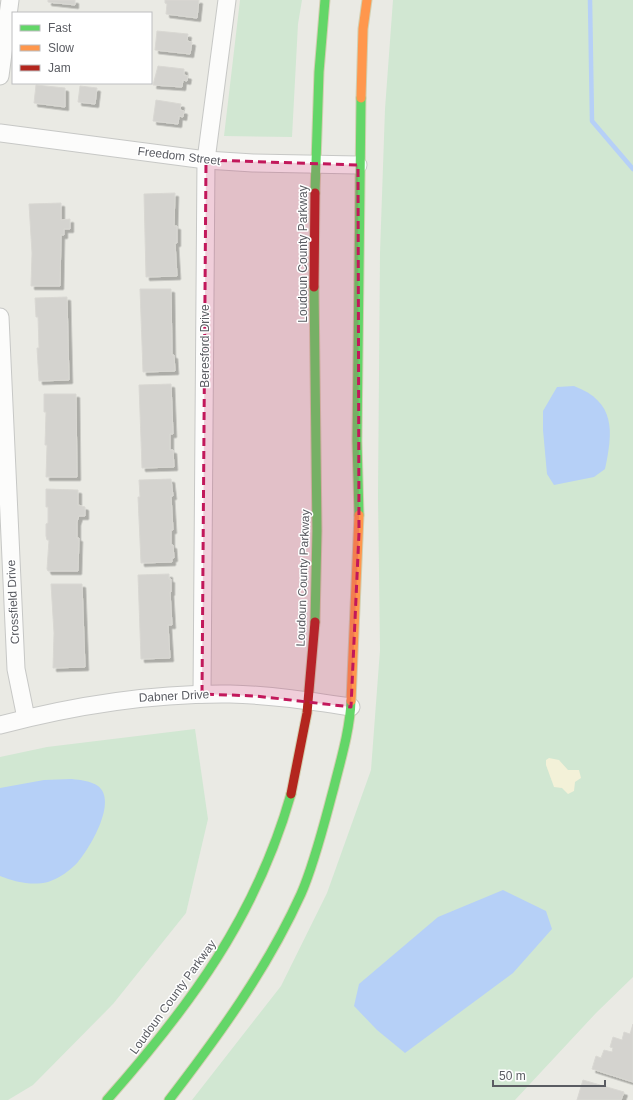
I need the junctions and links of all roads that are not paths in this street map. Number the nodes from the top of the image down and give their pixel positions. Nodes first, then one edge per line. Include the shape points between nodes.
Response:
1 (10, 0) edge
2 (227, 0) edge
3 (325, 0) edge
4 (367, 0) edge
5 (0, 76) edge
6 (0, 132) edge
7 (206, 160) junction
8 (315, 164) junction
9 (358, 165) junction
10 (0, 317) edge
11 (1, 380) edge
12 (5, 552) edge
13 (202, 694) junction
14 (308, 701) junction
15 (351, 707) junction
16 (26, 718) junction
17 (0, 725) edge
18 (107, 1100) edge
19 (169, 1100) edge

1 - 5 street
2 - 7 street, Beresford Drive
3 - 8 main road, Loudoun County Parkway
4 - 9 main road via 363,29
6 - 7 street, Freedom Street
7 - 8 street, Freedom Street
7 - 13 street, Beresford Drive
8 - 9 street, Freedom Street
8 - 14 main road, Loudoun County Parkway via 317,508 314,621
9 - 15 main road via 359,533
10 - 11 street, Crossfield Drive
11 - 12 street, Crossfield Drive
12 - 16 street, Crossfield Drive via 16,669
13 - 14 street, Dabner Drive
13 - 16 street, Dabner Drive via 116,700
14 - 15 street, Dabner Drive
14 - 18 main road, Loudoun County Parkway via 301,751 288,802 250,903 187,1002
15 - 19 main road via 326,818 301,893 258,974 214,1042
16 - 17 street, Dabner Drive

